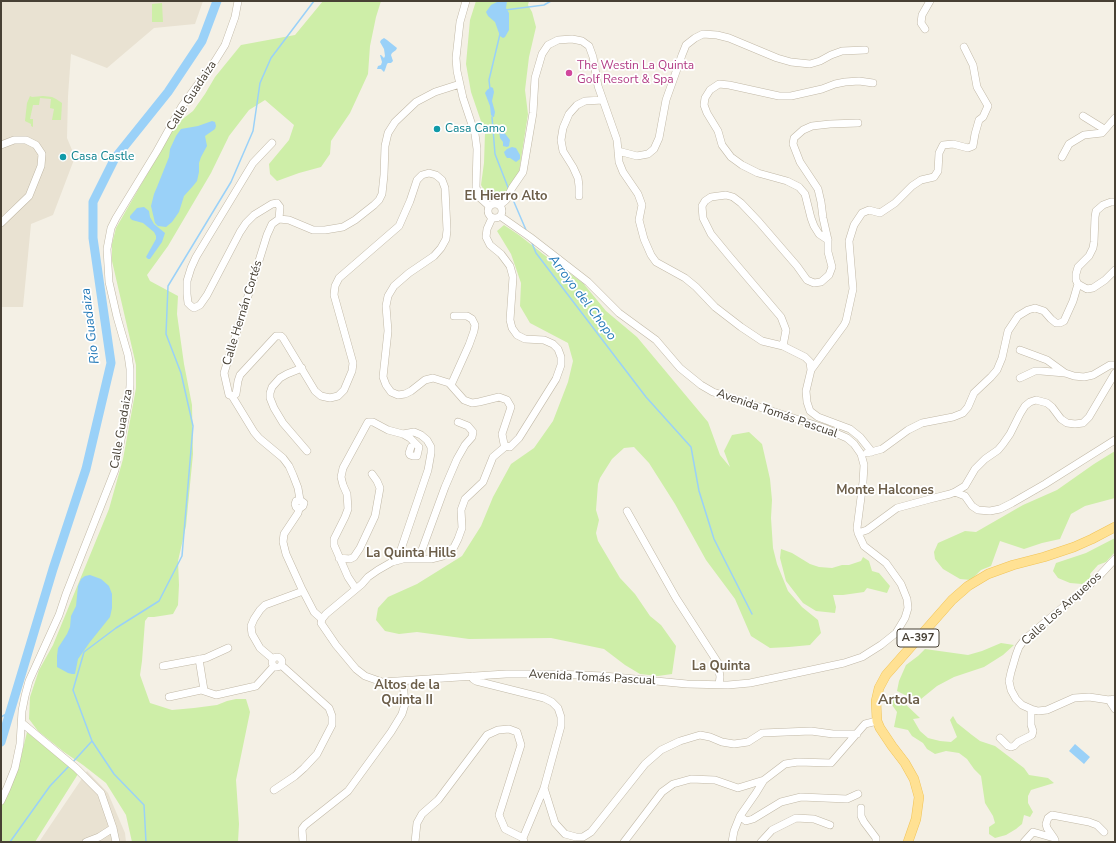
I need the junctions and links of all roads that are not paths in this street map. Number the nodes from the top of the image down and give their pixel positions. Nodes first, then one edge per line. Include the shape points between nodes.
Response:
1 (238, 1) edge
2 (466, 1) edge
3 (930, 1) edge
4 (925, 29) dead end
5 (964, 47) dead end
6 (865, 50) dead end
7 (873, 83) dead end
8 (460, 84) junction
9 (603, 100) junction
10 (1083, 116) dead end
11 (1115, 118) edge
12 (858, 123) dead end
13 (1104, 129) junction
14 (272, 143) dead end
15 (1, 145) edge
16 (618, 151) junction
17 (1062, 157) dead end
18 (579, 196) dead end
19 (1115, 202) edge
20 (500, 205) junction
21 (489, 206) junction
22 (500, 216) junction
23 (492, 218) junction
24 (279, 219) junction
25 (1, 223) edge
26 (828, 240) junction
27 (1115, 270) edge
28 (1078, 284) junction
29 (454, 316) dead end
30 (783, 346) junction
31 (1020, 350) dead end
32 (1115, 366) edge
33 (302, 368) junction
34 (811, 370) junction
35 (1115, 373) edge
36 (1065, 374) junction
37 (1020, 378) dead end
38 (451, 385) junction
39 (232, 396) junction
40 (458, 422) dead end
41 (403, 434) junction
42 (1115, 440) edge
43 (506, 446) junction
44 (411, 447) dead end
45 (307, 451) dead end
46 (872, 452) junction
47 (861, 454) junction
48 (372, 474) dead end
49 (965, 486) junction
50 (956, 492) junction
51 (965, 496) junction
52 (627, 511) dead end
53 (1115, 526) edge
54 (858, 533) junction
55 (339, 558) junction
56 (420, 558) junction
57 (1115, 559) edge
58 (397, 561) junction
59 (356, 589) junction
60 (303, 591) junction
61 (322, 619) junction
62 (228, 648) dead end
63 (199, 659) junction
64 (276, 664) junction
65 (163, 666) dead end
66 (472, 676) junction
67 (403, 681) junction
68 (719, 684) junction
69 (204, 690) junction
70 (169, 698) dead end
71 (1112, 699) edge
72 (1031, 709) junction
73 (1115, 709) edge
74 (877, 721) junction
75 (22, 723) junction
76 (857, 734) junction
77 (1000, 738) dead end
78 (764, 780) junction
79 (544, 788) junction
80 (274, 790) dead end
81 (858, 794) dead end
82 (1, 801) edge
83 (861, 808) dead end
84 (740, 816) junction
85 (830, 826) dead end
86 (113, 828) junction
87 (1104, 832) dead end
88 (524, 840) edge
89 (1055, 840) edge
90 (86, 842) edge
91 (116, 842) edge
92 (303, 842) edge
93 (415, 842) edge
94 (624, 842) edge
95 (732, 842) edge
96 (761, 842) edge
97 (876, 842) edge
98 (908, 842) edge
99 (1024, 842) edge

1 - 75 street, Calle Guadaiza via 224,45 182,106 110,232 107,254 109,282 128,355 129,399 115,470 59,615 29,681
2 - 8 street via 460,22 456,58
3 - 4 street via 922,15 921,23
5 - 34 street via 973,65 977,87 988,106 979,120 973,146 968,148 953,144 943,145 939,153 938,171 934,177 921,180 912,186 880,214 868,210 862,213 854,225 849,241 853,289 846,321
6 - 16 street via 842,51 810,64 790,62 729,38 703,34 686,45 666,100 659,138 654,149 648,154 637,156
7 - 26 street via 859,80 845,82 791,96 719,84 710,90 705,98 707,113 718,131 722,145 731,157 758,173 799,187 805,194 814,226 819,234
8 - 21 street via 475,134 476,187 479,196
8 - 24 street via 435,92 416,102 394,122 385,146 382,194 374,205 355,220 343,227 313,230 289,220
9 - 16 street via 617,140
9 - 18 street via 585,101 577,105 569,114 563,128 563,151 578,178
9 - 20 street via 589,46 572,39 558,40 548,45 542,54 535,78 533,113 523,172 506,200
10 - 13 street
11 - 13 street
12 - 26 street via 812,126 794,138 793,144 800,162 818,189
13 - 17 street via 1102,133 1084,135 1069,144
14 - 24 street via 253,163 196,256 187,281 188,303 194,308 200,305 240,232 254,215 277,203 280,207
15 - 25 street via 14,140 26,140 36,144 42,154 42,166 29,196
16 - 30 street via 623,172 638,194 642,205 640,220 644,239 656,262 685,278 715,307 762,341
19 - 28 street via 1103,205 1096,211 1094,242 1089,256 1078,267
20 - 21 street via 496,203
20 - 22 street
21 - 23 street via 487,211
22 - 23 street
22 - 47 street, Avenida Tomás Pascual via 588,282 619,313 656,340 680,368 701,385 713,392 824,428 847,438
23 - 43 street via 486,237 490,245 510,266 513,278 510,320 512,328 517,335 525,339 544,340 553,344 561,357 556,379 519,438 510,447
24 - 39 street, Calle Hernán Cortés via 272,224 267,235 224,373 229,395
26 - 30 street via 832,267 829,275 821,282 814,283 807,280 759,222 737,200 726,195 711,198 702,206 703,218 711,234 781,317 786,330
27 - 28 street via 1093,288 1086,289
28 - 46 street via 1064,321 1056,323 1044,311 1035,308 1018,316 1008,331 997,370 974,393 963,413 922,423 882,449
29 - 38 street via 467,316 475,325
30 - 34 street via 805,357 810,362
31 - 36 street via 1047,360
32 - 36 street via 1110,365 1084,377
33 - 38 street, Calle Hernán Cortés via 321,396 338,396 344,390 353,363 334,295 335,286 339,278 399,226 417,180 429,173 442,180 446,239 434,256 394,286 388,296 388,330 383,377 391,392 398,395 405,394 425,380 433,378
33 - 39 street, Calle Hernán Cortés via 283,338 276,336 240,375 236,394
33 - 45 street via 280,378 272,387 270,398 283,423
34 - 46 street via 806,391 810,411 818,417 850,429
35 - 49 street via 1083,423 1067,423 1047,403 1036,400 1030,402 1025,406 1003,444 975,469
36 - 37 street via 1035,371
38 - 43 street, Calle Hernán Cortés via 464,400 472,403 499,397 507,400 511,407 502,434
39 - 60 street, Avenida Tomás Pascual via 254,432 283,458 296,482 300,500 295,504 299,509 284,534 283,542
40 - 56 street via 468,426 473,432 472,437 457,459
41 - 44 street via 419,447 417,456 410,455
41 - 55 street via 368,422 343,468 341,477 347,494 348,509 334,539
41 - 58 street via 414,432 421,435 431,447 431,453 428,470
42 - 51 street via 1000,509 978,510
43 - 56 street via 493,457 483,482 465,499 461,510 462,528 454,547 443,556
46 - 47 street
47 - 54 street via 864,470
48 - 55 street via 380,488 375,516 354,557
49 - 50 street
49 - 51 street
50 - 51 street
50 - 54 street via 897,508 867,530
52 - 68 street via 676,598 718,663
53 - 74 main road, A-397 via 1074,547 988,574 968,586 947,605 886,675 876,700
54 - 68 street, Avenida Tomás Pascual via 864,546 890,569 901,584 907,599 905,618 896,633 862,657 844,663 750,683
55 - 59 street
56 - 58 street
57 - 72 street, Calle Los Arqueros via 1019,647 1009,681 1016,699
58 - 59 street via 378,570
59 - 61 street
60 - 61 street, Avenida Tomás Pascual via 314,612
60 - 64 street via 265,605 251,626 255,642
61 - 67 street, Avenida Tomás Pascual via 321,623 328,634 356,670 382,682
62 - 63 street
63 - 65 street
63 - 69 street
64 - 69 street via 256,686 216,695
64 - 80 street via 329,708 332,724 317,754 295,776
66 - 67 street, Avenida Tomás Pascual
66 - 68 street, Avenida Tomás Pascual via 556,674
66 - 79 street via 481,682 544,698 558,708 561,726
67 - 92 street via 405,704 391,732 348,792 305,825 302,829
69 - 70 street
71 - 72 street via 1074,698 1047,710
71 - 73 street
72 - 77 street via 1032,735 1011,747
74 - 76 street via 865,724
74 - 98 main road, A-397 via 914,779 919,797 916,819
75 - 82 street, Calle Guadaiza via 15,768
75 - 86 street via 76,768 101,793
76 - 78 street via 832,764 785,764
76 - 79 street via 811,731 762,733 748,742 734,744 700,736 680,741 661,750 645,764 591,832 583,837 564,834 555,822
78 - 84 street
78 - 94 street via 738,788 715,780 691,779 673,784 662,792
79 - 88 street
81 - 84 street via 847,799 801,797 781,802 753,819 746,821
83 - 97 street via 861,816
84 - 95 street
85 - 96 street via 814,819 796,818 772,830
86 - 90 street
86 - 91 street
87 - 89 street via 1089,822 1052,815 1046,824
88 - 93 street via 505,829 499,815 521,745 517,732 509,729 487,735 438,800 422,814 417,823
89 - 99 street via 1033,832

